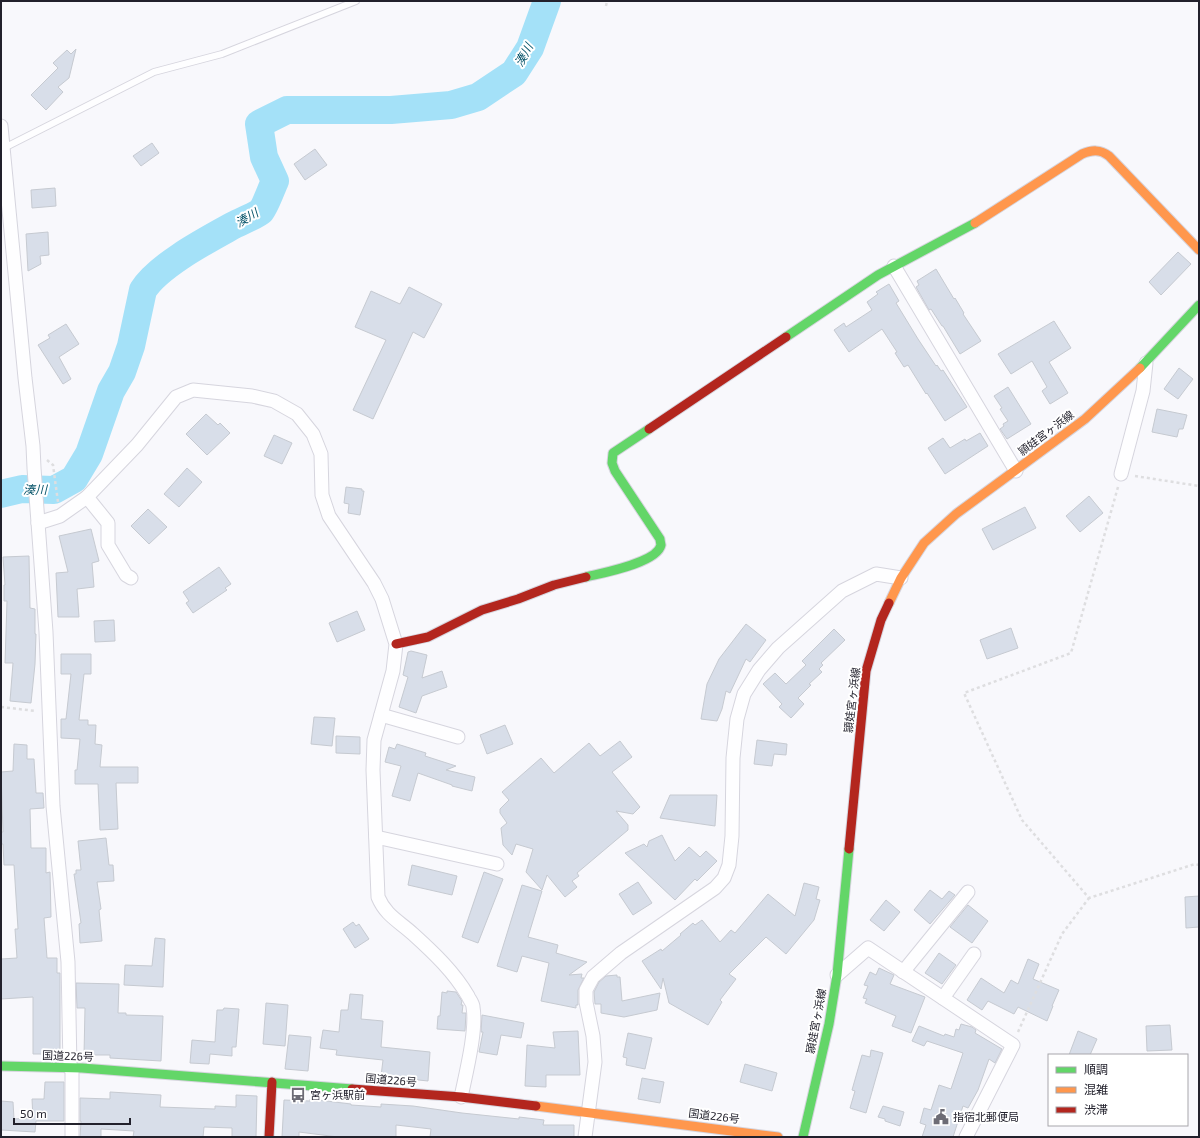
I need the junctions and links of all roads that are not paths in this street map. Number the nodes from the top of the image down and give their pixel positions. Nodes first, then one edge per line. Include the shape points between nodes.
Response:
1 (356, 1) edge
2 (1, 126) edge
3 (4, 148) junction
4 (5, 211) edge
5 (1199, 250) edge
6 (894, 266) junction
7 (1199, 305) edge
8 (1146, 363) junction
9 (1016, 471) junction
10 (1121, 474) road end
11 (87, 497) junction
12 (37, 517) junction
13 (131, 578) dead end
14 (901, 578) junction
15 (396, 644) junction
16 (381, 715) junction
17 (458, 737) dead end
18 (376, 837) junction
19 (497, 864) dead end
20 (968, 892) dead end
21 (974, 954) dead end
22 (903, 972) junction
23 (837, 975) junction
24 (943, 998) junction
25 (1, 1066) edge
26 (71, 1068) junction
27 (272, 1082) junction
28 (461, 1097) junction
29 (588, 1112) junction
30 (72, 1137) edge
31 (269, 1137) edge
32 (585, 1137) edge
33 (778, 1137) edge
34 (803, 1137) edge
35 (966, 1137) edge

1 - 3 lane via 222,54 154,72
2 - 3 street
3 - 4 street
4 - 12 street via 34,446
5 - 6 main road via 1109,156 1103,151 1090,150 983,219
6 - 9 street
6 - 15 main road via 613,453 611,458 615,472 660,539 658,552 619,569 554,585 482,610 428,637
7 - 8 main road, 頴娃宮ヶ浜線
8 - 9 main road, 頴娃宮ヶ浜線 via 1085,419
8 - 10 street via 1143,391
9 - 14 main road, 頴娃宮ヶ浜線 via 956,514 924,543
11 - 12 street via 60,516
11 - 13 street via 108,523 108,545 126,575
11 - 15 street via 137,445 176,397 193,390 274,401 298,414 313,434 321,454 322,495 329,516 374,583 382,599
12 - 26 street via 46,632 53,806 68,962
14 - 23 main road, 頴娃宮ヶ浜線 via 881,620 866,671
14 - 29 street via 876,574 842,591 778,648 759,670 744,694 737,718 733,758 729,865 724,878 715,888 622,953 589,983 586,1002 595,1062
15 - 16 street via 393,671
16 - 17 street
16 - 18 street via 374,740
18 - 19 street
18 - 28 street via 378,897 382,906 439,959 462,986 473,1006 473,1032
20 - 22 street
21 - 24 street
22 - 23 street via 868,948
22 - 24 street
23 - 34 main road, 頴娃宮ヶ浜線 via 829,1024
24 - 35 street via 1013,1045
25 - 26 main road, 国道226号
26 - 27 main road, 国道226号
26 - 30 street
27 - 28 main road, 国道226号
27 - 31 main road
28 - 29 main road, 国道226号
29 - 32 street
29 - 33 main road, 国道226号

